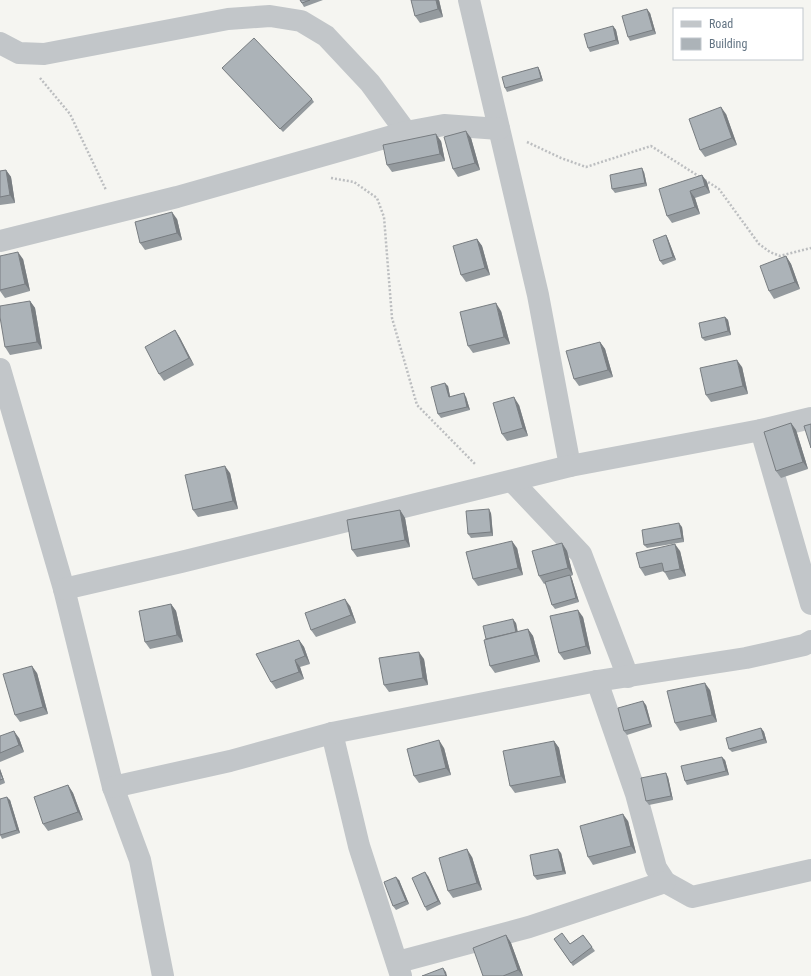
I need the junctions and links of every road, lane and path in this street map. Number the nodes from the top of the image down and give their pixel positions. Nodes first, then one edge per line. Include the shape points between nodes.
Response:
1 (469, 0) edge
2 (0, 43) edge
3 (19, 53) junction
4 (499, 129) junction
5 (406, 132) junction
6 (327, 177) dead end
7 (117, 212) junction
8 (0, 241) edge
9 (811, 248) edge
10 (0, 369) edge
11 (811, 418) edge
12 (761, 430) junction
13 (570, 466) junction
14 (503, 482) junction
15 (64, 589) junction
16 (811, 604) edge
17 (811, 641) edge
18 (628, 677) junction
19 (597, 681) junction
20 (332, 733) junction
21 (113, 787) junction
22 (811, 870) edge
23 (665, 882) junction
24 (399, 969) edge
25 (163, 976) edge

1 - 4 street
2 - 3 street
3 - 5 street via 44,54 228,20 270,16 301,21 326,36 365,78
3 - 7 path via 70,114
4 - 5 street via 444,124
4 - 9 path via 560,158 586,167 651,146 719,189 759,244 770,252 780,256
4 - 13 street via 538,295
5 - 7 street
6 - 14 path via 354,182 377,198 384,217 392,318 416,405
7 - 8 street
10 - 15 street
11 - 12 street
12 - 13 street
12 - 16 street
13 - 14 street
14 - 15 street
14 - 18 street via 581,554
15 - 21 street
17 - 18 street via 804,645 746,658
18 - 19 street
19 - 20 street
19 - 23 street via 636,794 656,868
20 - 21 street via 230,761
20 - 24 street via 359,846
21 - 25 street via 140,860
22 - 23 street via 692,897
23 - 24 street

